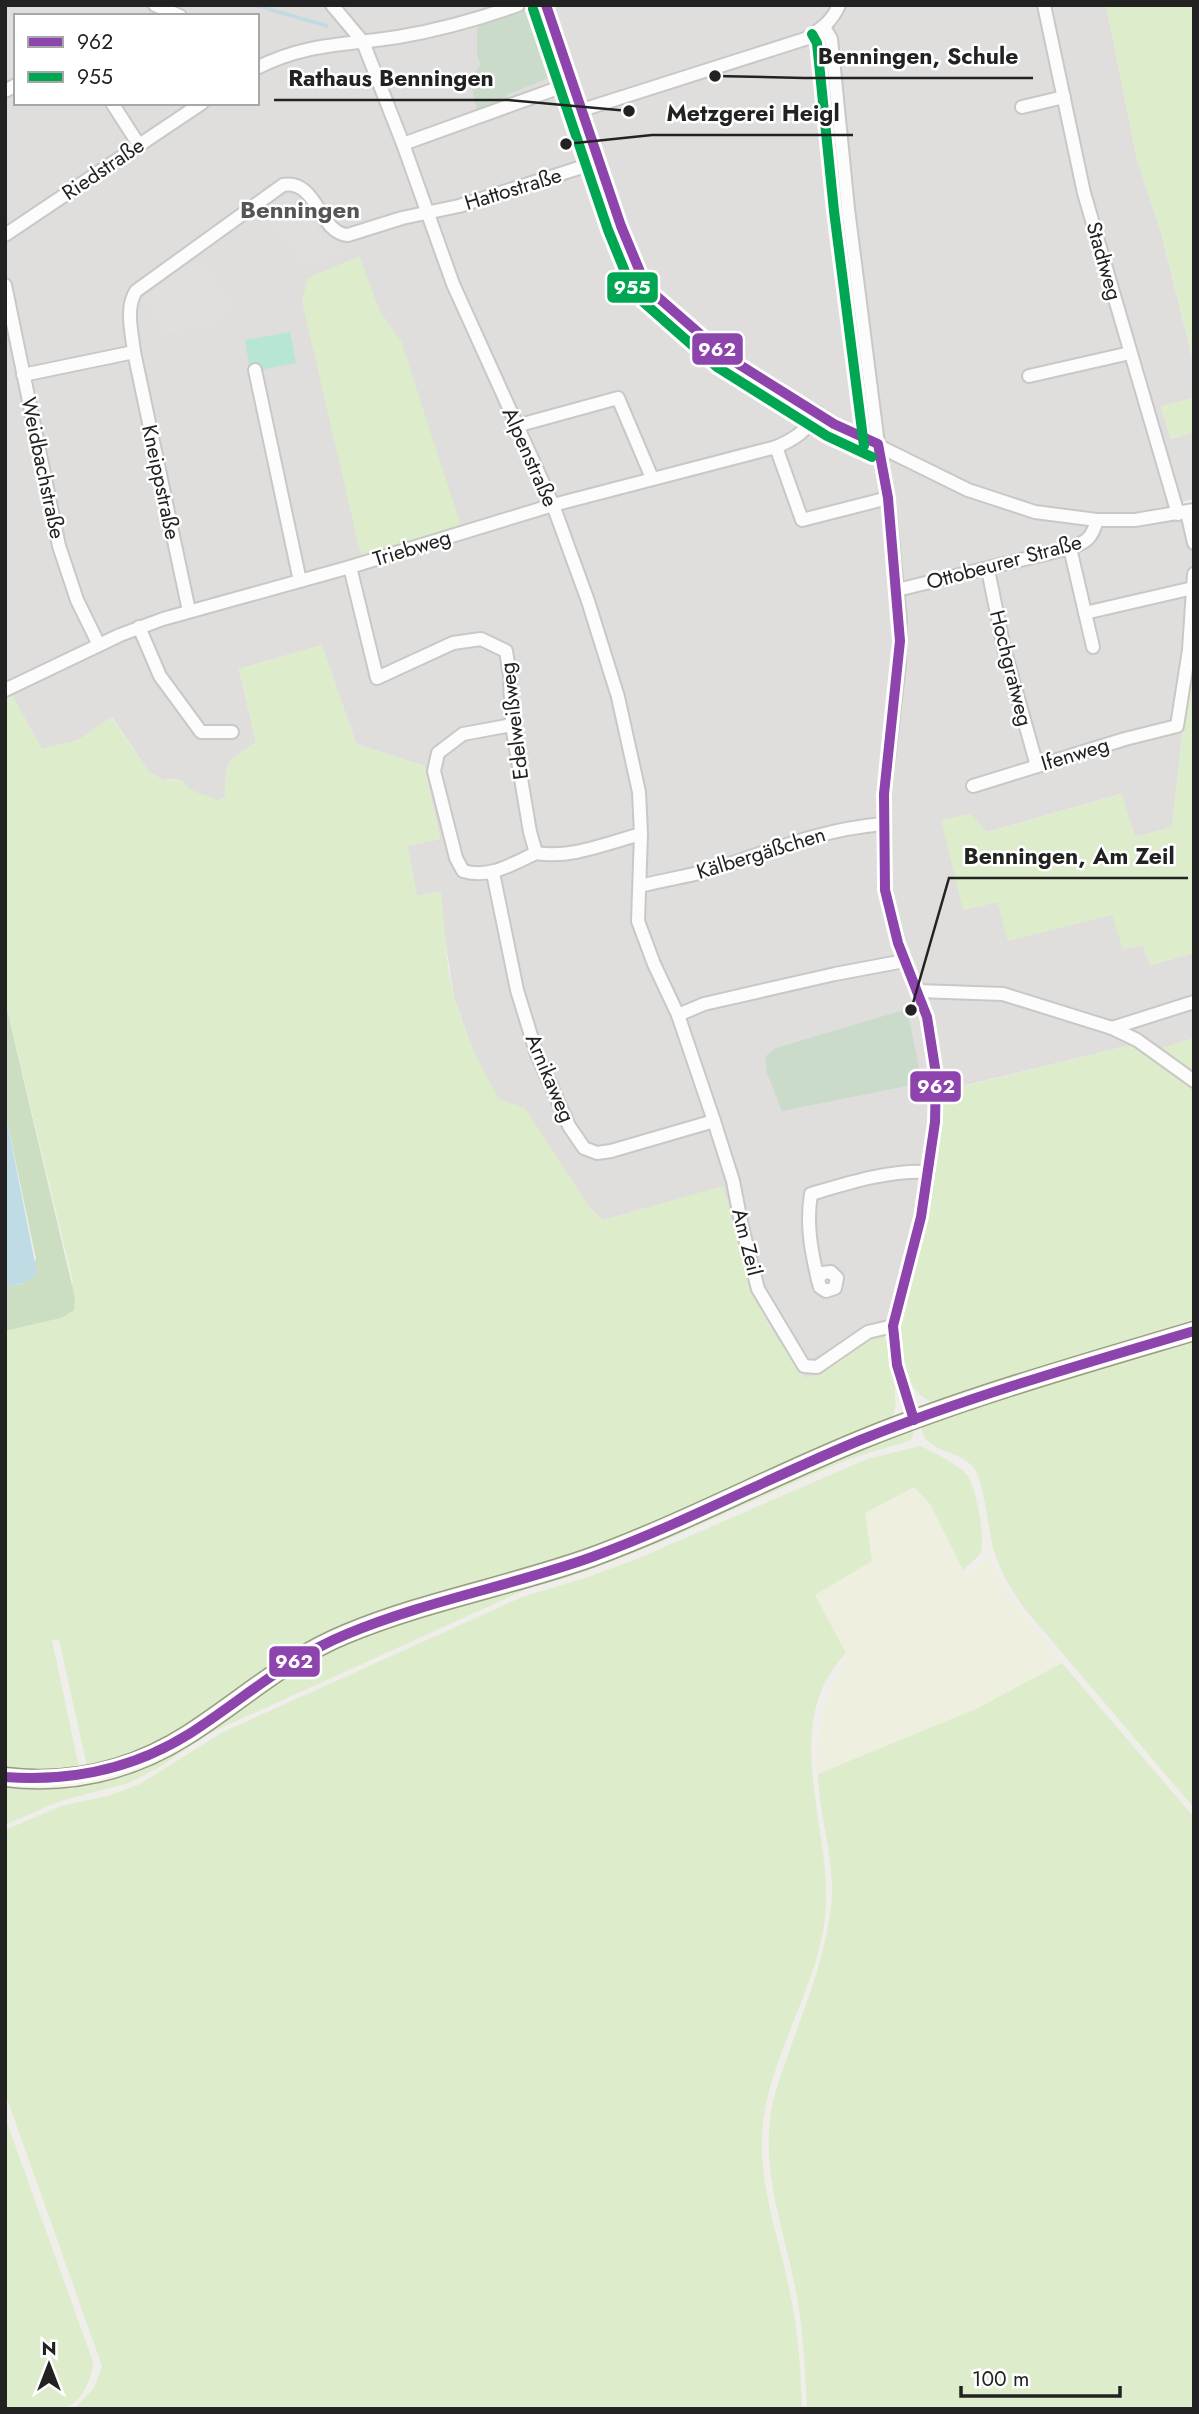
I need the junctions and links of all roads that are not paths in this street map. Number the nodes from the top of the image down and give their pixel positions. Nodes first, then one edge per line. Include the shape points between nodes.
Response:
1 (155, 5) edge
2 (332, 5) edge
3 (518, 5) edge
4 (546, 5) edge
5 (839, 5) edge
6 (1044, 5) edge
7 (177, 12) edge
8 (824, 27) junction
9 (363, 42) junction
10 (259, 67) edge
11 (572, 83) junction
12 (1064, 97) junction
13 (113, 105) edge
14 (199, 105) edge
15 (1022, 107) dead end
16 (582, 110) junction
17 (403, 144) junction
18 (139, 145) junction
19 (598, 162) junction
20 (428, 212) junction
21 (5, 235) edge
22 (5, 285) edge
23 (134, 352) junction
24 (1130, 353) junction
25 (255, 370) dead end
26 (23, 375) junction
27 (1029, 376) dead end
28 (818, 413) junction
29 (516, 426) junction
30 (878, 444) junction
31 (776, 447) junction
32 (652, 478) junction
33 (888, 498) junction
34 (552, 505) junction
35 (1186, 512) edge
36 (1097, 520) junction
37 (1194, 543) edge
38 (1070, 548) junction
39 (350, 567) junction
40 (988, 570) junction
41 (1194, 574) edge
42 (300, 581) junction
43 (1193, 588) edge
44 (897, 590) junction
45 (189, 611) junction
46 (1085, 613) junction
47 (139, 627) junction
48 (99, 645) junction
49 (1093, 647) dead end
50 (5, 690) edge
51 (512, 725) junction
52 (232, 732) dead end
53 (1037, 766) junction
54 (973, 786) dead end
55 (883, 824) junction
56 (641, 834) junction
57 (536, 853) junction
58 (493, 873) junction
59 (640, 886) junction
60 (904, 961) junction
61 (918, 991) junction
62 (1194, 1002) edge
63 (678, 1015) junction
64 (1112, 1028) junction
65 (1194, 1081) edge
66 (714, 1121) junction
67 (928, 1172) junction
68 (818, 1280) dead end
69 (893, 1326) junction
70 (1194, 1331) edge
71 (914, 1420) junction
72 (5, 1777) edge

1 - 7 street
2 - 9 street, Alpenstraße
3 - 9 street via 428,32
4 - 11 street
5 - 8 street
6 - 12 street, Stadtweg
8 - 16 street via 773,51
8 - 30 street via 831,39
9 - 10 street via 295,51
9 - 17 street, Alpenstraße
11 - 16 street
11 - 17 street
12 - 15 street
12 - 24 street, Stadtweg via 1084,193
13 - 18 street
14 - 18 street, Riedstraße
16 - 19 street
17 - 20 street, Alpenstraße
18 - 21 street, Riedstraße
19 - 20 street, Hattostraße
19 - 28 street via 631,251 653,293 724,355
20 - 23 street, Hattostraße via 340,234 306,192 283,185 136,291 130,306
20 - 29 street, Alpenstraße via 453,284
22 - 26 street, Weidbachstraße
23 - 26 street
23 - 45 street, Kneippstraße
24 - 27 street
24 - 35 street, Stadtweg
25 - 42 street
26 - 48 street, Weidbachstraße via 60,546 77,600
28 - 30 street
28 - 31 street, Triebweg via 806,430
29 - 32 street via 618,398
29 - 34 street, Alpenstraße
30 - 33 street
30 - 36 street via 968,490 1035,512
31 - 32 street, Triebweg
31 - 33 street via 802,520
32 - 34 street, Triebweg
33 - 44 street
34 - 39 street, Triebweg
34 - 56 street, Alpenstraße via 618,697 639,792
35 - 36 street
35 - 37 street, Stadtweg
36 - 38 street, Ottobeurer Straße via 1088,541
38 - 40 street, Ottobeurer Straße
38 - 46 street
39 - 42 street, Triebweg
39 - 51 street, Edelweißweg via 377,678 453,642 481,639 506,651
40 - 44 street, Ottobeurer Straße
40 - 53 street, Hochgratweg
41 - 43 street
42 - 45 street, Triebweg
43 - 46 street
43 - 53 street, Ifenweg via 1177,726
44 - 55 street via 899,664
45 - 47 street, Triebweg
46 - 49 street
47 - 48 street, Triebweg
47 - 52 street via 160,676 201,732
48 - 50 street, Triebweg
51 - 57 street, Edelweißweg
51 - 58 street via 463,734 438,753 434,771 463,871
53 - 54 street, Ifenweg
55 - 59 street, Kälbergäßchen via 802,838 712,870
55 - 60 street via 887,907
56 - 57 street via 561,855
56 - 59 street, Alpenstraße
57 - 58 street
58 - 66 street, Arnikaweg via 517,990 536,1052 584,1149 611,1152
59 - 63 street, Am Zeil via 638,920
60 - 61 street
60 - 63 street via 704,1004
61 - 64 street via 1003,994
61 - 67 street via 936,1074
62 - 64 street
63 - 66 street, Am Zeil
64 - 65 street
66 - 69 street, Am Zeil via 758,1289 804,1366 817,1367 868,1332
67 - 68 street via 851,1182 811,1194 807,1218
67 - 69 street
69 - 71 street via 897,1365
70 - 71 street
71 - 72 street via 591,1557 344,1634 293,1660 188,1734 136,1761 64,1779

